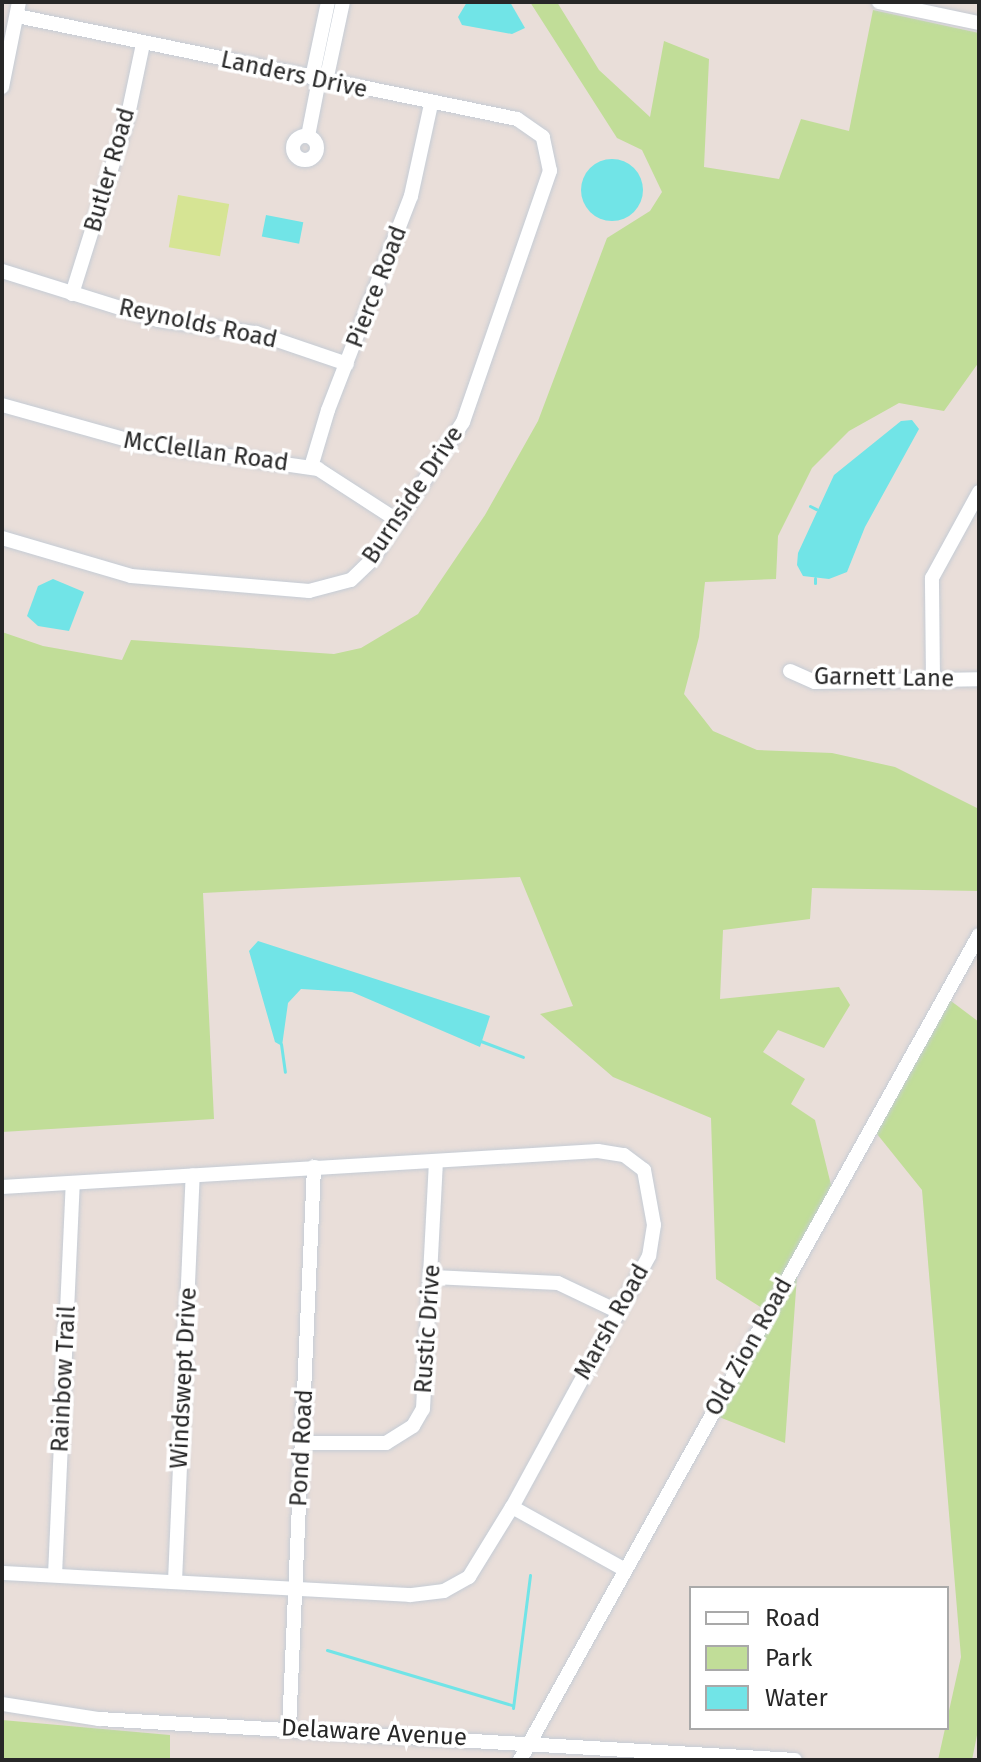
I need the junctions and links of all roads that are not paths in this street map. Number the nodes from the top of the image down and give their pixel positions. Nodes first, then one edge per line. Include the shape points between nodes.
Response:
1 (328, 2) edge
2 (343, 2) edge
3 (879, 2) edge
4 (18, 9) edge
5 (979, 23) edge
6 (143, 44) junction
7 (319, 80) junction
8 (2, 87) edge
9 (431, 104) junction
10 (308, 136) dead end
11 (551, 159) joint
12 (2, 271) edge
13 (72, 294) junction
14 (347, 364) junction
15 (2, 405) edge
16 (311, 467) junction
17 (979, 492) edge
18 (398, 521) junction
19 (2, 538) edge
20 (790, 671) dead end
21 (979, 679) edge
22 (933, 680) junction
23 (979, 935) edge
24 (436, 1162) junction
25 (314, 1167) junction
26 (193, 1175) junction
27 (73, 1184) junction
28 (2, 1187) edge
29 (433, 1277) junction
30 (617, 1311) junction
31 (302, 1443) junction
32 (512, 1507) junction
33 (625, 1570) junction
34 (2, 1573) edge
35 (55, 1575) junction
36 (175, 1581) junction
37 (296, 1587) junction
38 (2, 1704) edge
39 (289, 1729) junction
40 (531, 1741) junction
41 (520, 1760) edge
42 (795, 1760) edge

1 - 7 street
2 - 7 street
3 - 5 street
4 - 6 street, Landers Drive
4 - 8 street
6 - 7 street, Landers Drive
6 - 13 street, Butler Road via 128,115
7 - 9 street, Landers Drive
7 - 10 street
9 - 11 street, Landers Drive via 517,119 538,131
9 - 14 street, Pierce Road via 411,196
11 - 18 street, Burnside Drive via 548,184 463,422
12 - 13 street, Reynolds Road
13 - 14 street, Reynolds Road via 158,320 256,333
14 - 16 street, Pierce Road
15 - 16 street, McClellan Road via 138,443
16 - 18 street, McClellan Road
17 - 22 street via 932,578
18 - 19 street, Burnside Drive via 356,576 318,591 131,576
20 - 22 street, Garnett Lane via 815,682
21 - 22 street, Garnett Lane
23 - 33 street, Old Zion Road
24 - 25 street, Marsh Road
24 - 29 street, Rustic Drive
24 - 30 street, Marsh Road via 598,1151 636,1162 650,1181 653,1238
25 - 26 street, Marsh Road
25 - 31 street, Pond Road
26 - 27 street, Marsh Road
26 - 36 street, Windswept Drive
27 - 28 street, Marsh Road
27 - 35 street, Rainbow Trail
29 - 30 street via 558,1283
29 - 31 street, Rustic Drive via 427,1384 423,1409 413,1426 386,1443
30 - 32 street, Marsh Road
31 - 37 street, Pond Road
32 - 33 street
32 - 37 street, Marsh Road via 469,1577 444,1591 410,1595
33 - 40 street, Old Zion Road
34 - 35 street, Marsh Road
35 - 36 street, Marsh Road
36 - 37 street, Marsh Road
37 - 39 street, Pond Road
38 - 39 street, Delaware Avenue via 99,1719
39 - 40 street, Delaware Avenue
40 - 41 street, Old Zion Road
40 - 42 street, Delaware Avenue

